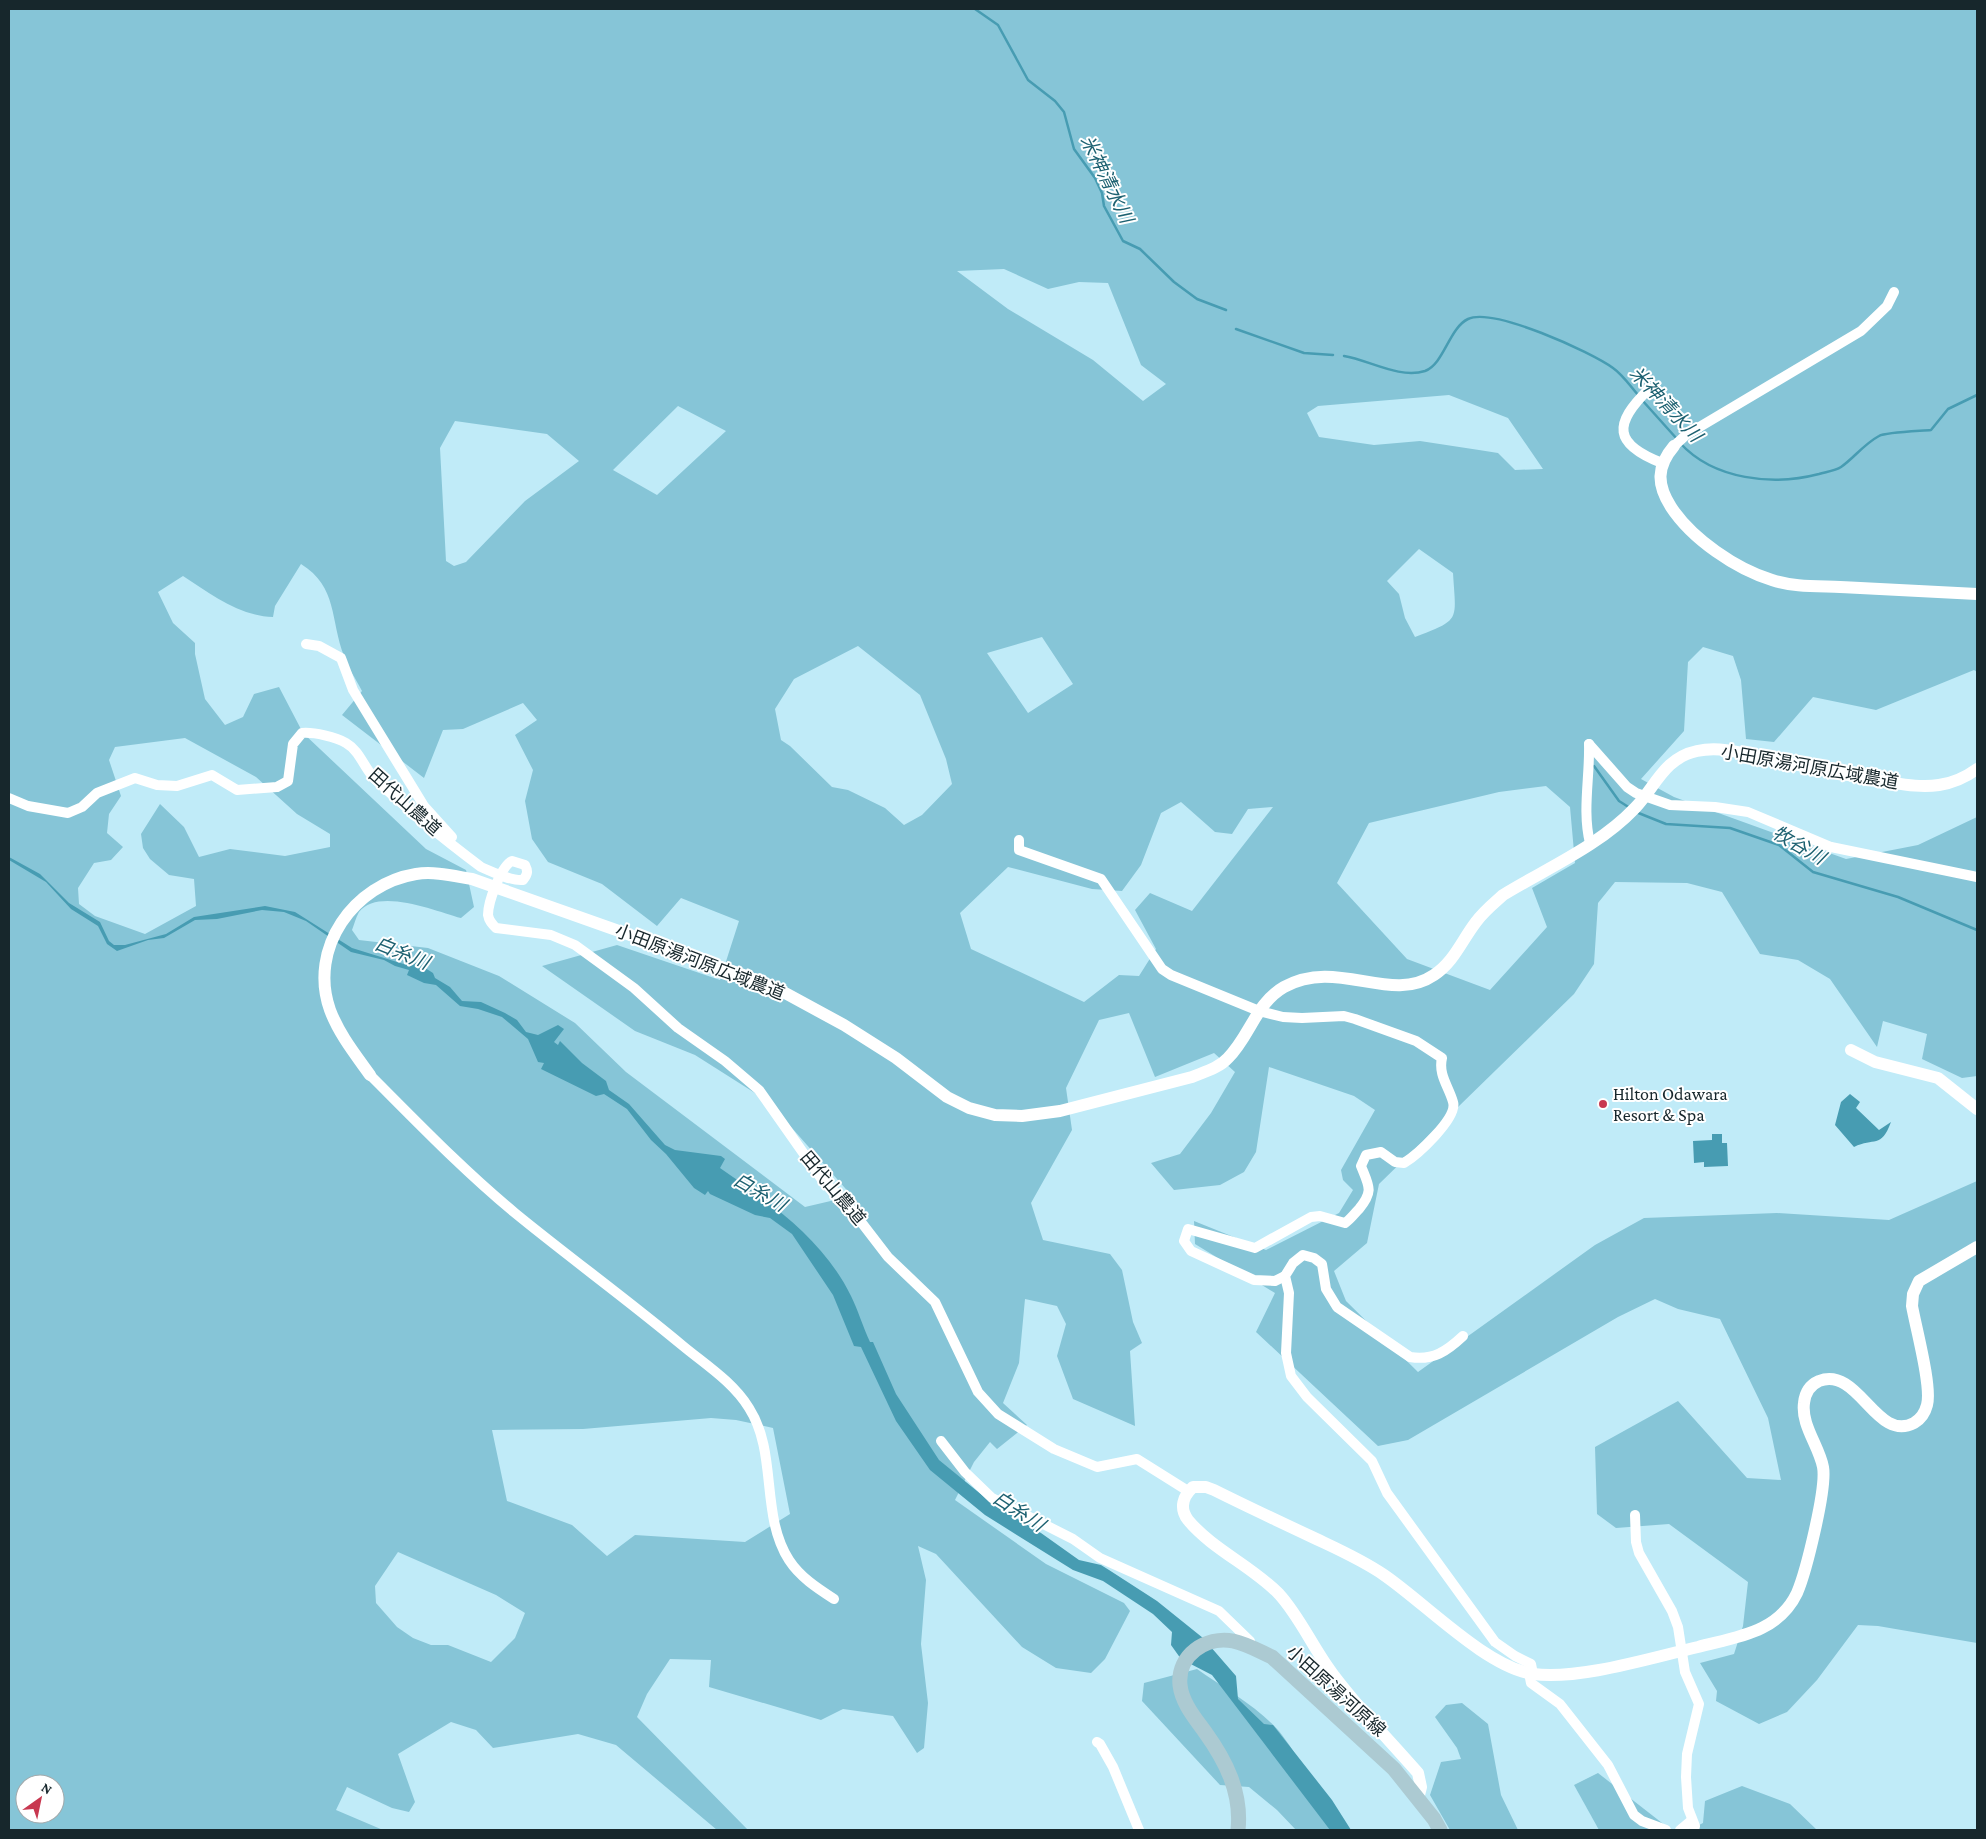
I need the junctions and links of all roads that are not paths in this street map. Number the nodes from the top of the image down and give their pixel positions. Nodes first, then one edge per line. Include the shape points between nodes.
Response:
1 (1894, 292) dead end
2 (1647, 391) dead end
3 (1674, 446) joint
4 (1662, 463) junction
5 (1977, 594) edge
6 (306, 644) dead end
7 (1977, 769) edge
8 (9, 798) edge
9 (1019, 840) dead end
10 (1590, 843) junction
11 (464, 854) junction
12 (1977, 877) edge
13 (496, 887) junction
14 (1259, 1011) junction
15 (1850, 1050) dead end
16 (370, 1075) joint
17 (1977, 1109) edge
18 (1977, 1247) edge
19 (1285, 1276) junction
20 (1463, 1336) dead end
21 (941, 1441) dead end
22 (1188, 1491) junction
23 (1635, 1515) dead end
24 (834, 1599) dead end
25 (1251, 1646) junction
26 (1531, 1673) junction
27 (1097, 1742) dead end
28 (1418, 1799) junction
29 (1693, 1825) edge
30 (1139, 1830) edge
31 (1238, 1830) edge
32 (1440, 1830) edge
33 (1666, 1830) edge
34 (1680, 1830) edge

1 - 3 street via 1886,306 1861,331 1698,428
2 - 4 street via 1629,411 1623,431 1628,444 1647,458
3 - 4 street
4 - 5 street via 1660,485 1673,510 1719,553 1750,572 1774,581 1803,585
6 - 11 street via 319,646 341,658 354,690 424,806
7 - 10 street, 小田原湯河原広域農道 via 1956,781 1918,786 1711,749 1675,760 1635,808
8 - 11 street, 田代山農道 via 28,806 68,813 82,807 98,793 135,778 177,786 212,775 237,790 276,787 288,781 293,744 302,733 308,733 344,742 351,747 372,776
9 - 14 street via 1019,850 1101,879 1162,969
10 - 12 street via 1589,744 1627,787 1670,805 1748,812 1831,847
10 - 14 street, 小田原湯河原広域農道 via 1503,895 1476,922 1454,956 1420,982 1390,986 1337,976 1311,977 1282,988 1266,1000
11 - 13 street, 田代山農道 via 481,867 494,872 507,877 523,880 528,870 525,865 519,862 507,864
13 - 14 street, 小田原湯河原広域農道 via 746,976 787,994 896,1058 947,1097 969,1108 995,1114 1022,1116 1060,1110 1211,1070 1228,1059
13 - 16 street, 小田原湯河原広域農道 via 444,874 417,874 382,885 367,894 345,916 331,944 326,968 330,1010 346,1042
13 - 22 street, 田代山農道 via 488,916 496,928 551,935 575,945 634,988 678,1028 726,1061 759,1090 823,1181 848,1205 888,1257 935,1302 978,1392 998,1414 1054,1449 1084,1463 1109,1467 1137,1459
14 - 19 street via 1302,1018 1344,1016 1416,1041 1442,1058 1441,1072 1454,1104 1452,1115 1444,1126 1404,1163 1395,1162 1381,1152 1366,1155 1361,1166 1370,1190 1369,1197 1345,1223 1320,1216 1311,1217 1255,1248 1188,1229 1185,1235 1184,1241 1191,1251 1254,1280 1275,1281
15 - 17 street via 1875,1062 1938,1078
16 - 24 street, 小田原湯河原広域農道 via 463,1168 507,1206 732,1386 749,1408 760,1431 780,1543 799,1573
18 - 26 street via 1919,1281 1912,1294 1928,1400 1921,1418 1908,1425 1892,1425 1843,1382 1831,1378 1813,1384 1808,1391 1804,1405 1807,1424 1823,1467 1824,1484 1797,1591 1778,1618 1749,1635 1656,1657 1567,1676
19 - 20 street via 1292,1263 1303,1256 1314,1258 1322,1264 1326,1289 1337,1307 1410,1357 1437,1356
19 - 26 street via 1290,1293 1286,1353 1291,1376 1307,1397 1372,1461 1387,1493 1470,1609 1495,1642 1532,1664
21 - 25 street via 965,1472 992,1498 1073,1539 1100,1558 1219,1611 1250,1641
22 - 26 street via 1193,1487 1206,1487 1351,1556 1384,1575 1490,1657
22 - 28 street via 1182,1509 1188,1519 1226,1554 1281,1596 1332,1673 1418,1773 1421,1787
23 - 29 street via 1639,1554 1672,1611 1685,1672 1699,1704 1687,1754 1686,1795
25 - 28 main road, 小田原湯河原線 via 1272,1657 1394,1769
25 - 31 main road, 小田原湯河原線 via 1216,1641 1198,1647 1183,1664 1180,1685 1189,1710 1229,1772 1240,1812
26 - 33 street via 1530,1683 1560,1704 1608,1765 1634,1815
27 - 30 street via 1113,1767
28 - 32 main road, 小田原湯河原線
29 - 34 street

